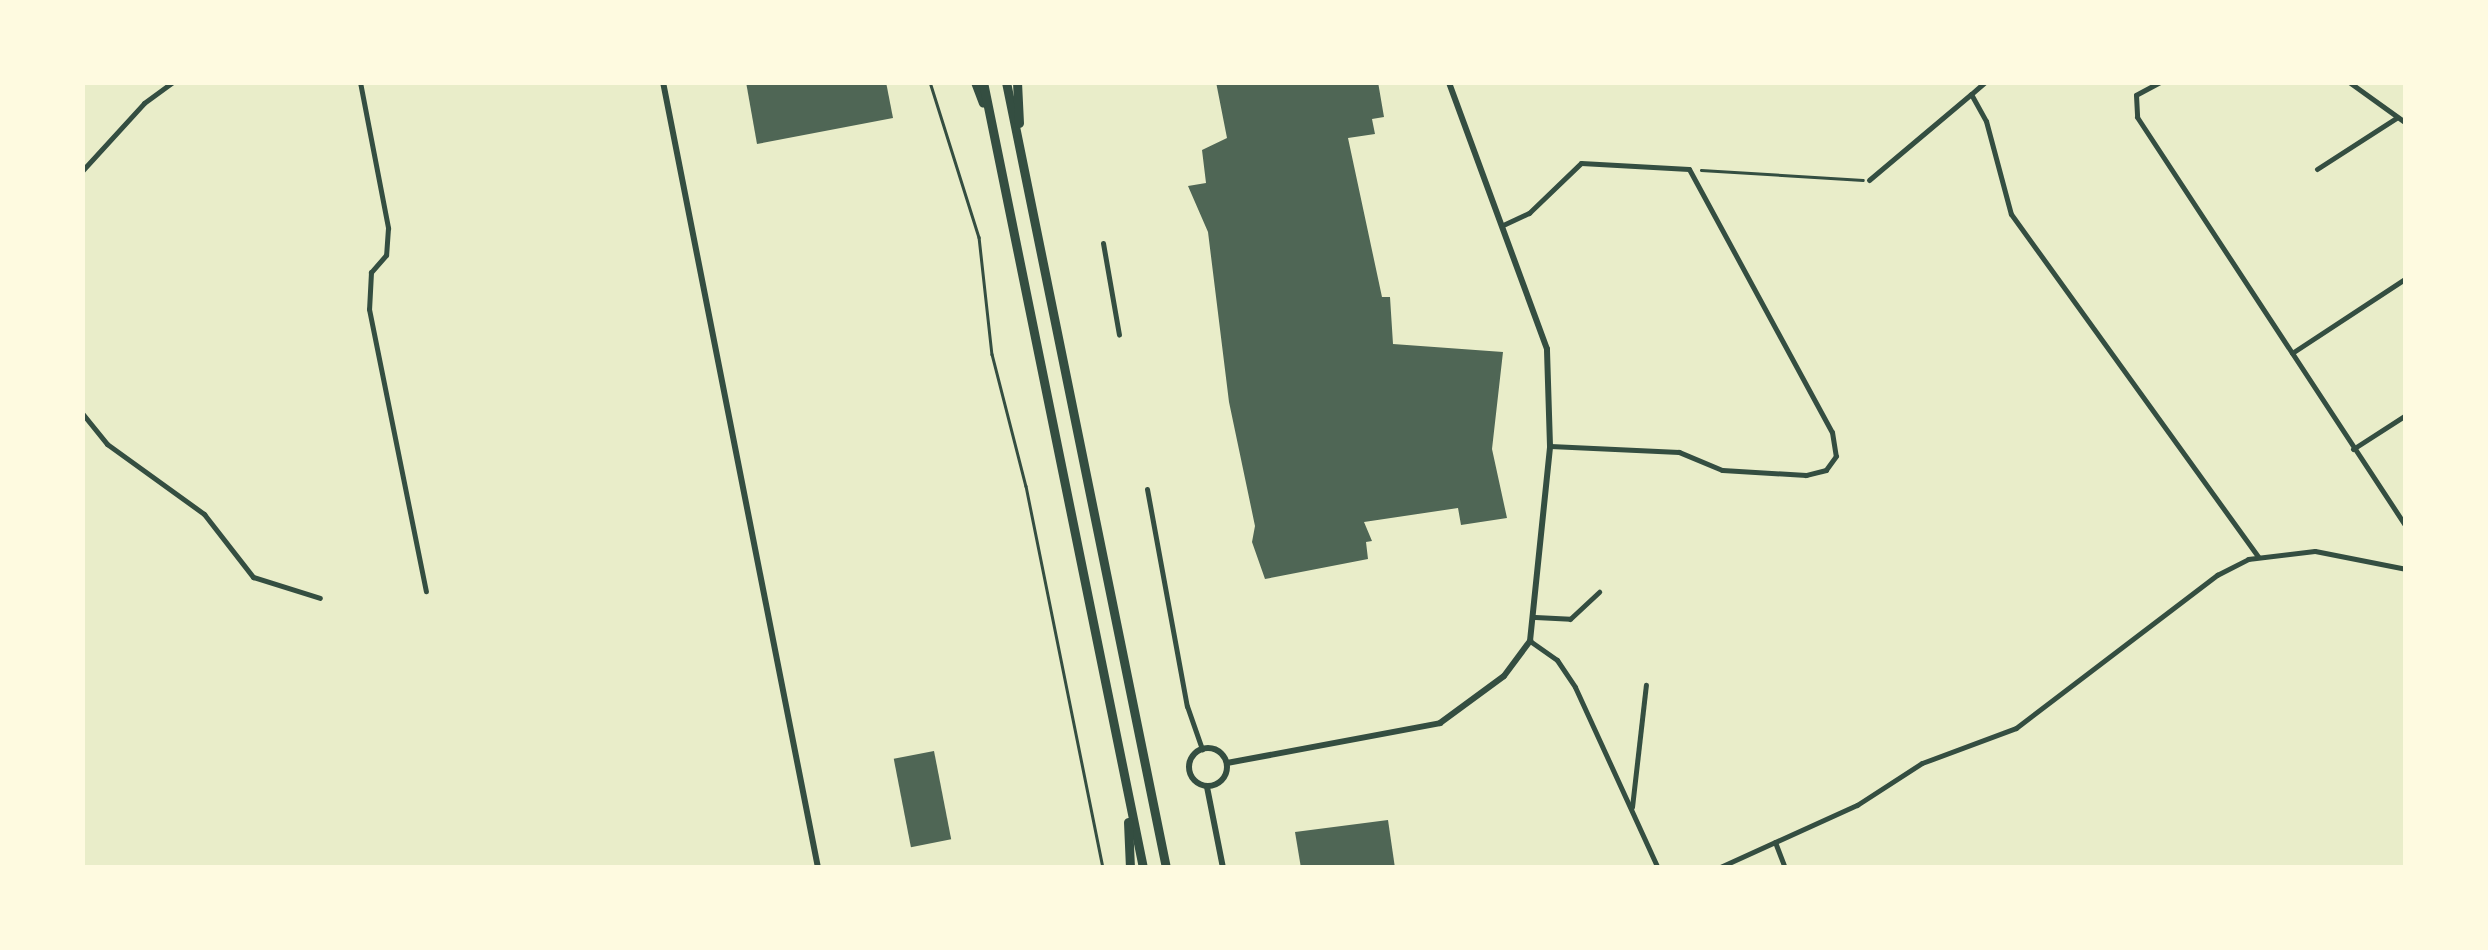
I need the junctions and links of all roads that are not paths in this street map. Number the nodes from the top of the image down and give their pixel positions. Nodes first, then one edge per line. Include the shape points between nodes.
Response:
1 (173, 82) edge
2 (360, 82) edge
3 (663, 82) edge
4 (975, 82) edge
5 (983, 82) edge
6 (1006, 82) edge
7 (1018, 82) edge
8 (1449, 82) edge
9 (1985, 82) edge
10 (2160, 82) edge
11 (2349, 82) edge
12 (1971, 94) junction
13 (2396, 118) junction
14 (2406, 123) edge
15 (992, 126) junction
16 (1021, 156) junction
17 (2317, 169) dead end
18 (82, 171) edge
19 (1869, 180) road end
20 (1503, 226) junction
21 (1103, 243) dead end
22 (2406, 278) edge
23 (1120, 335) dead end
24 (2292, 353) junction
25 (82, 413) edge
26 (2406, 414) edge
27 (1550, 446) junction
28 (2353, 449) junction
29 (1147, 488) dead end
30 (2403, 518) edge
31 (2406, 527) edge
32 (2258, 556) junction
33 (2406, 569) edge
34 (426, 591) dead end
35 (1600, 592) dead end
36 (320, 598) dead end
37 (1535, 617) junction
38 (1530, 641) junction
39 (1646, 685) dead end
40 (1202, 749) junction
41 (1227, 763) junction
42 (1208, 786) junction
43 (1127, 799) junction
44 (1631, 810) junction
45 (1775, 842) junction
46 (818, 868) edge
47 (1130, 868) edge
48 (1143, 868) edge
49 (1169, 868) edge
50 (1223, 868) edge
51 (1658, 868) edge
52 (1718, 868) edge
53 (1785, 868) edge

1 - 18 street
2 - 34 street via 388,228 386,254 371,272 369,309
3 - 46 street
4 - 15 highway
5 - 15 highway
6 - 16 highway
7 - 16 highway
8 - 20 street
9 - 12 street
10 - 24 street via 2136,95 2137,118
11 - 13 street
12 - 19 street
12 - 32 street via 2019,228
13 - 14 street
13 - 17 street
15 - 43 highway
16 - 49 highway
20 - 27 street via 1548,349
20 - 27 street via 1529,213 1580,162 1689,169 1832,432 1833,465 1806,474 1732,471 1678,452
21 - 23 street
22 - 24 street
24 - 28 street
25 - 36 street via 107,444 204,514 254,577
26 - 28 street
27 - 37 street
28 - 30 street
29 - 40 street via 1186,706
30 - 31 street
32 - 33 street via 2327,552
32 - 45 street via 2217,574 2016,728 1922,763 1858,805
35 - 37 street via 1570,619
37 - 38 street
38 - 41 street via 1504,676 1440,722
38 - 44 street via 1571,679
39 - 44 street
40 - 41 street via 1215,749
40 - 42 street via 1189,771
41 - 42 street via 1223,780
42 - 50 street
43 - 47 highway
43 - 48 highway
44 - 51 street
45 - 52 street
45 - 53 street

